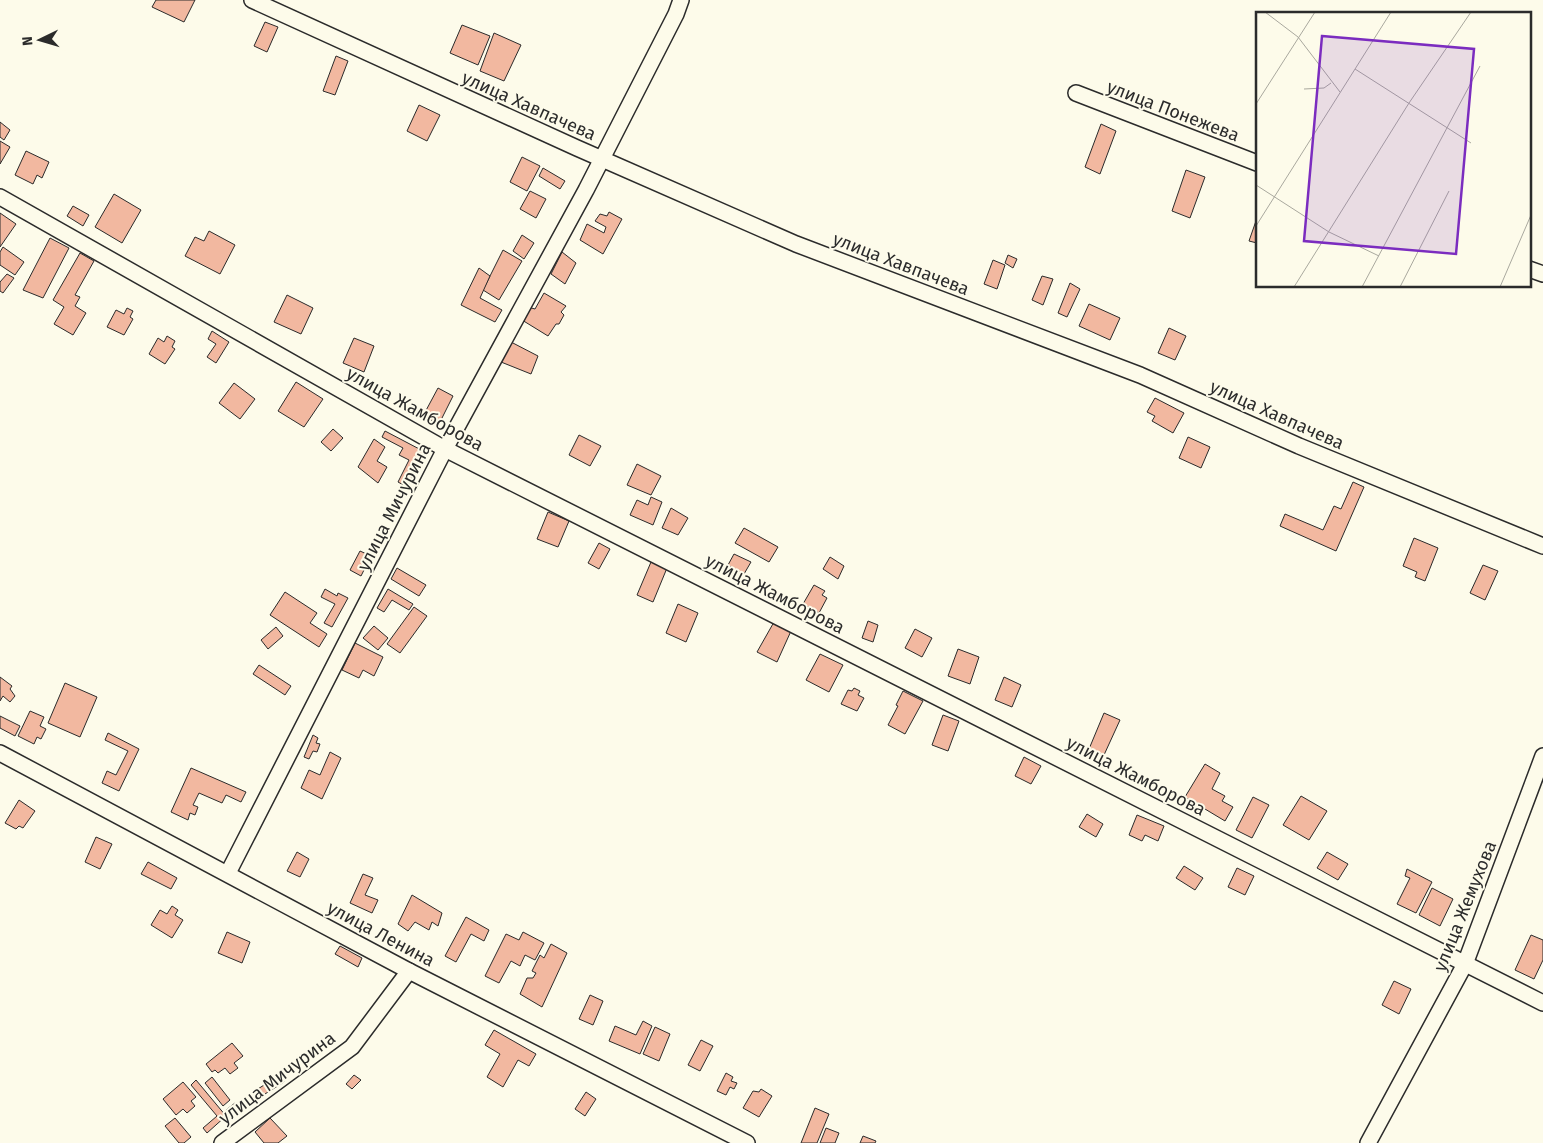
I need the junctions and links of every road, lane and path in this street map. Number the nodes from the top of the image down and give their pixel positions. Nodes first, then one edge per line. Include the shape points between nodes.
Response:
1 (252, 0) edge
2 (681, 0) edge
3 (1076, 93) dead end
4 (602, 159) junction
5 (1256, 163) edge
6 (0, 197) edge
7 (1530, 269) edge
8 (1543, 274) edge
9 (445, 448) junction
10 (1543, 546) edge
11 (0, 753) edge
12 (1543, 756) edge
13 (228, 873) junction
14 (1465, 964) junction
15 (409, 971) junction
16 (1543, 1003) edge
17 (222, 1143) edge
18 (747, 1143) edge
19 (1368, 1143) edge

1 - 4 street, улица Хавпачева
2 - 4 street, улица Мичурина
3 - 5 street, улица Понежева
4 - 9 street, улица Мичурина
4 - 10 street, улица Хавпачева via 796,244 1140,375 1308,450
6 - 9 street, улица Жамборова
7 - 8 street
9 - 13 street, улица Мичурина
9 - 14 street, улица Жамборова
11 - 13 street, улица Ленина
12 - 14 street, улица Жемухова
13 - 15 street, улица Ленина
14 - 16 street, улица Жамборова
14 - 19 street, улица Жемухова
15 - 17 street, улица Мичурина via 352,1047
15 - 18 street, улица Ленина

